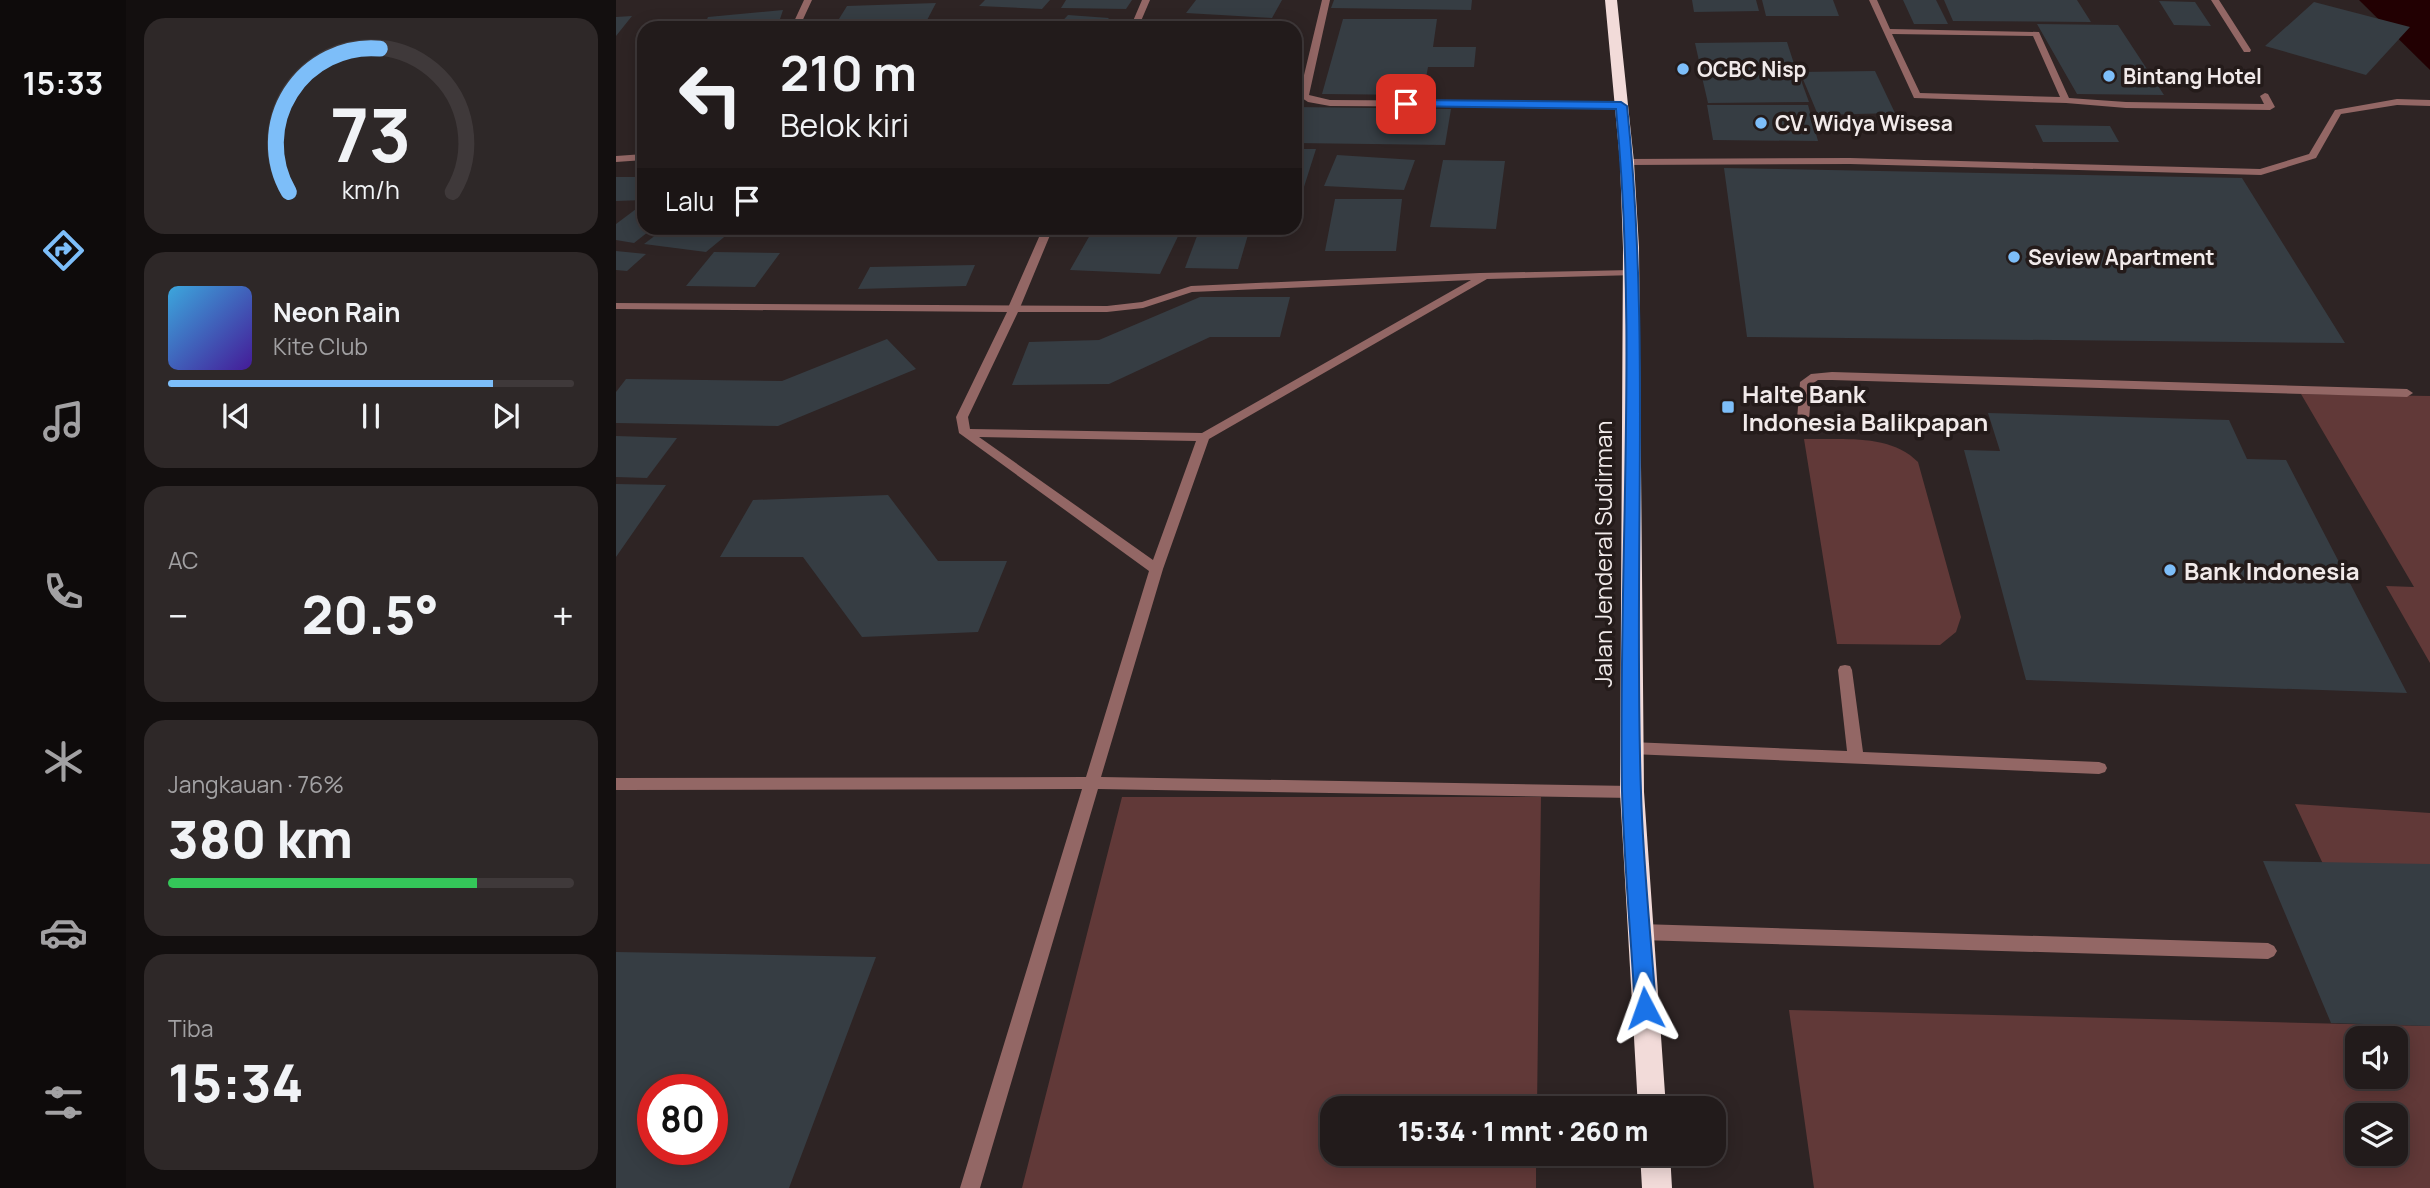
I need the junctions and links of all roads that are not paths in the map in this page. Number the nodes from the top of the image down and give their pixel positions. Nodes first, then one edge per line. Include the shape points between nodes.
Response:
1 (808, 0) edge
2 (1146, 0) edge
3 (1326, 0) edge
4 (1611, 0) edge
5 (1873, 0) edge
6 (2215, 0) edge
7 (799, 21) edge
8 (1137, 21) edge
9 (1887, 31) junction
10 (2247, 50) dead end
11 (2265, 96) dead end
12 (2066, 100) junction
13 (2430, 103) edge
14 (1621, 106) junction
15 (637, 158) edge
16 (616, 159) edge
17 (1627, 162) junction
18 (1045, 235) edge
19 (1632, 273) junction
20 (1485, 276) junction
21 (616, 306) edge
22 (1013, 310) junction
23 (2407, 393) dead end
24 (1803, 419) dead end
25 (965, 433) junction
26 (1204, 437) junction
27 (1156, 569) junction
28 (1845, 670) dead end
29 (1631, 748) junction
30 (1856, 758) junction
31 (2099, 768) dead end
32 (1093, 783) junction
33 (616, 784) edge
34 (1632, 792) junction
35 (1640, 932) junction
36 (2268, 951) dead end
37 (1651, 1096) edge
38 (1656, 1166) edge
39 (970, 1188) edge
40 (1657, 1188) edge

1 - 7 street
2 - 8 street
3 - 14 street via 1304,96 1311,100
4 - 14 highway, Jalan Jenderal Sudirman
5 - 9 street
6 - 10 street
9 - 12 street via 1917,96
9 - 12 street via 2036,34
11 - 12 street via 2270,107
13 - 17 street via 2397,102 2338,112 2312,156 2261,172 1850,161
14 - 17 highway, Jalan Jenderal Sudirman
15 - 16 street
17 - 19 highway, Jalan Jenderal Sudirman
18 - 22 street
19 - 20 street
19 - 29 highway, Jalan Jenderal Sudirman
20 - 22 street via 1191,289 1143,305
20 - 26 street
21 - 22 street
22 - 25 street via 962,417
23 - 24 street via 1832,376 1806,382
25 - 26 street
25 - 27 street
26 - 27 street
27 - 32 street
28 - 30 street
29 - 30 street
29 - 34 highway, Jalan Jenderal Sudirman
30 - 31 street
32 - 33 street
32 - 34 street
32 - 39 street
34 - 35 highway, Jalan Jenderal Sudirman
35 - 36 street
35 - 37 highway, Jalan Jenderal Sudirman
38 - 40 highway

